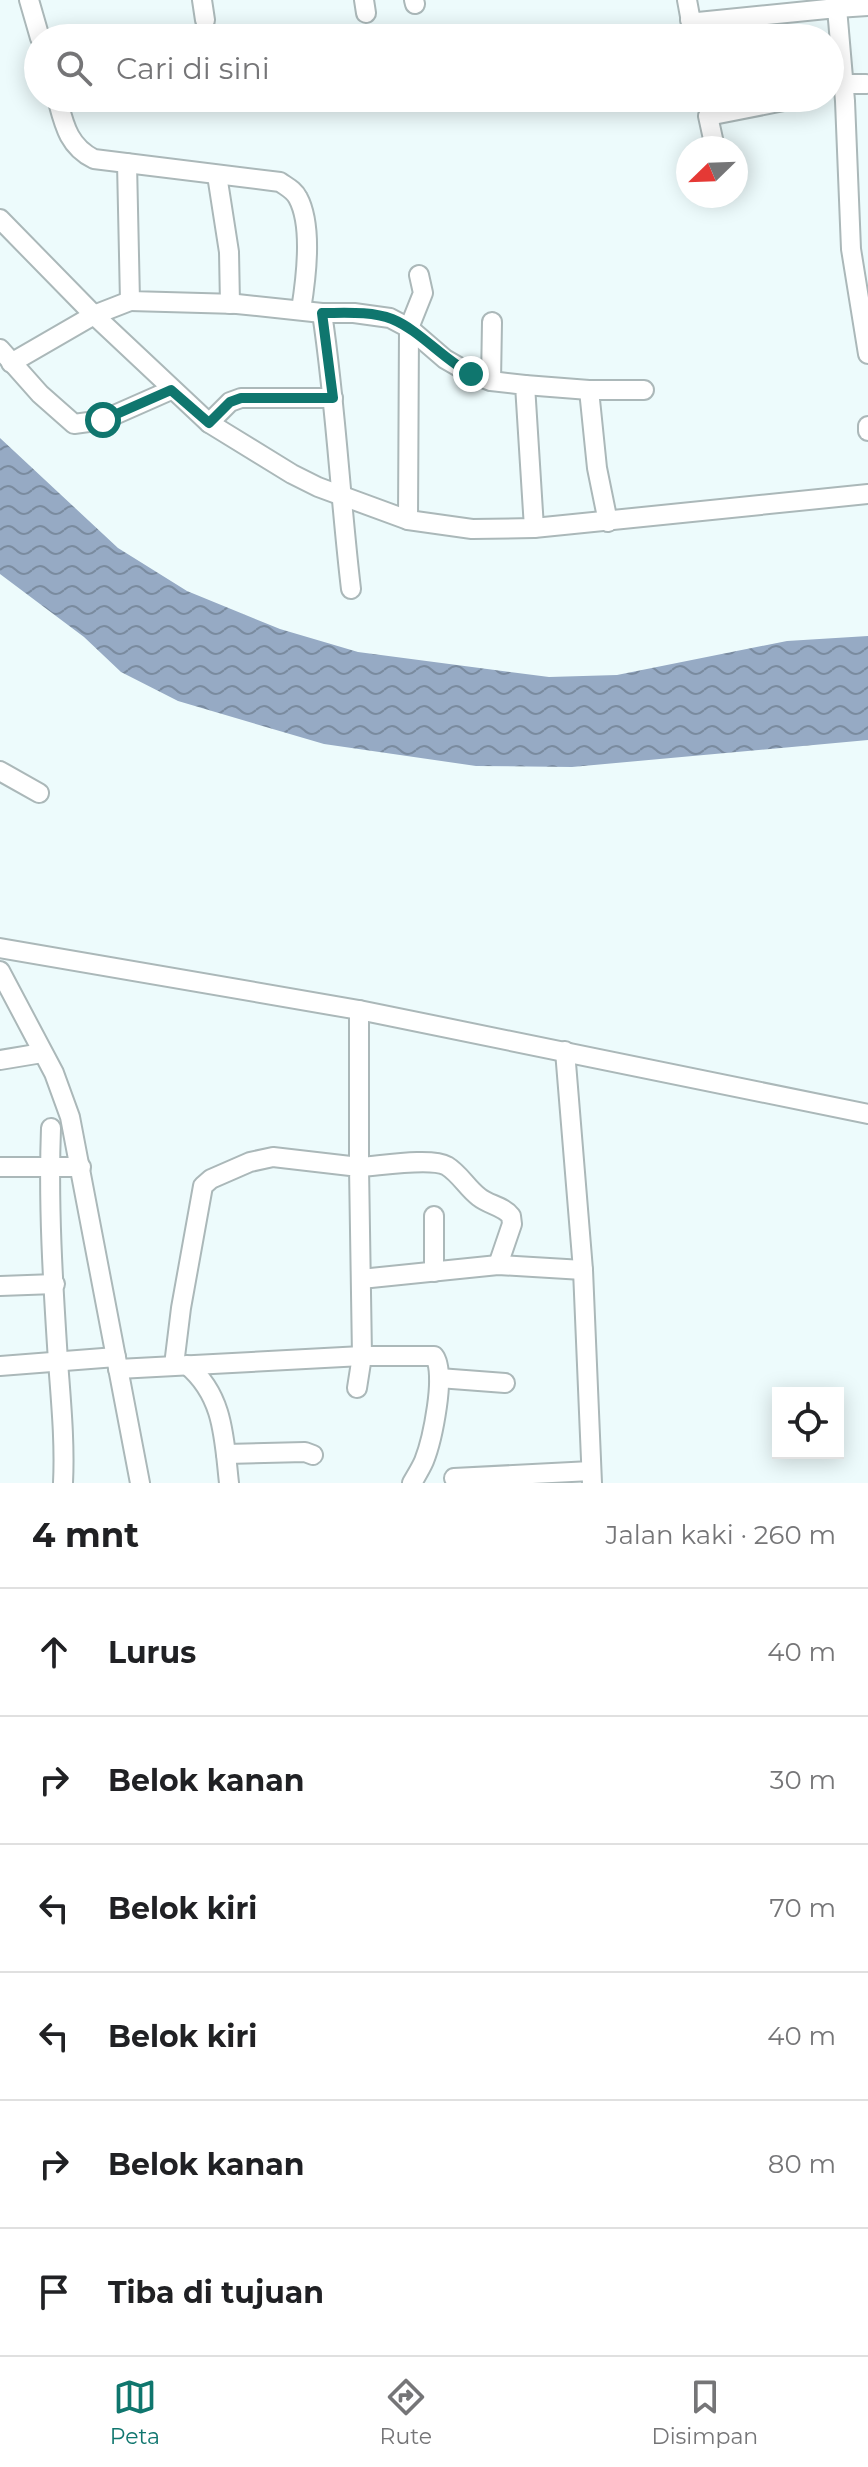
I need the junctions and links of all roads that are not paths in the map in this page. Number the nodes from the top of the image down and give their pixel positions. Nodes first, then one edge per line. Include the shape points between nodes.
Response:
1 (29, 0) edge
2 (202, 0) edge
3 (687, 0) edge
4 (868, 6) edge
5 (837, 8) junction
6 (205, 20) dead end
7 (36, 24) edge
8 (691, 24) edge
9 (696, 24) edge
10 (837, 24) edge
11 (866, 84) dead end
12 (844, 87) edge
13 (61, 112) edge
14 (728, 112) edge
15 (841, 112) edge
16 (712, 136) edge
17 (127, 163) junction
18 (217, 175) junction
19 (0, 219) edge
20 (419, 275) dead end
21 (130, 301) junction
22 (230, 304) junction
23 (301, 310) junction
24 (322, 313) junction
25 (94, 315) junction
26 (492, 322) dead end
27 (409, 328) junction
28 (868, 354) edge
29 (6, 356) edge
30 (491, 381) junction
31 (525, 385) junction
32 (171, 390) junction
33 (589, 390) junction
34 (644, 390) dead end
35 (333, 398) junction
36 (209, 423) junction
37 (868, 494) edge
38 (340, 496) junction
39 (408, 520) junction
40 (608, 522) junction
41 (534, 528) junction
42 (351, 589) dead end
43 (0, 771) edge
44 (39, 793) dead end
45 (0, 948) edge
46 (0, 971) edge
47 (359, 1010) junction
48 (565, 1051) junction
49 (42, 1053) junction
50 (0, 1060) edge
51 (868, 1114) edge
52 (51, 1128) dead end
53 (50, 1166) junction
54 (0, 1167) edge
55 (81, 1167) junction
56 (359, 1167) junction
57 (434, 1216) dead end
58 (498, 1265) junction
59 (583, 1270) junction
60 (434, 1272) junction
61 (361, 1279) junction
62 (55, 1284) junction
63 (0, 1286) edge
64 (362, 1356) junction
65 (58, 1361) junction
66 (117, 1363) junction
67 (180, 1365) junction
68 (0, 1366) edge
69 (439, 1378) junction
70 (505, 1383) dead end
71 (357, 1388) dead end
72 (226, 1454) junction
73 (313, 1455) dead end
74 (591, 1477) edge
75 (454, 1478) dead end
76 (63, 1483) edge
77 (140, 1483) edge
78 (229, 1483) edge
79 (412, 1483) edge

1 - 7 street
2 - 6 street
3 - 8 street
4 - 5 street
5 - 9 street
5 - 10 street
11 - 12 street
13 - 17 street via 66,131 84,154
14 - 16 street via 708,116
15 - 28 street via 851,249
17 - 18 street
17 - 21 street
18 - 22 street via 229,252
18 - 23 street via 280,182 300,200 307,229
19 - 25 street
20 - 27 street via 423,293
21 - 22 street
21 - 25 street
22 - 23 street
23 - 24 street
24 - 27 street via 390,318
24 - 35 street
25 - 29 street
25 - 32 street
26 - 30 street
27 - 30 street via 445,359
27 - 39 street
29 - 32 street via 74,424 103,420
30 - 31 street
31 - 33 street
31 - 41 street
32 - 36 street
33 - 34 street
33 - 40 street
35 - 36 street via 241,398
35 - 38 street
36 - 38 street via 292,474
37 - 40 street
38 - 39 street
38 - 42 street
39 - 41 street via 472,529
40 - 41 street
43 - 44 street
45 - 47 street
46 - 49 street
47 - 48 street
47 - 56 street
48 - 51 street
48 - 59 street
49 - 50 street
49 - 55 street via 63,1093
52 - 53 street
53 - 54 street
53 - 55 street
53 - 62 street
55 - 66 street
56 - 58 street via 445,1165 471,1192 511,1216
56 - 61 street
56 - 67 street via 273,1157 222,1173 203,1186 181,1308
57 - 60 street
58 - 59 street
58 - 60 street
59 - 74 street
60 - 61 street
61 - 64 street
62 - 63 street
62 - 65 street
64 - 67 street
64 - 69 street via 434,1356
64 - 71 street
65 - 66 street
65 - 68 street
65 - 76 street
66 - 67 street
66 - 77 street
67 - 72 street via 198,1375 218,1405
69 - 70 street
69 - 79 street via 435,1419
72 - 73 street
72 - 78 street
74 - 75 street

